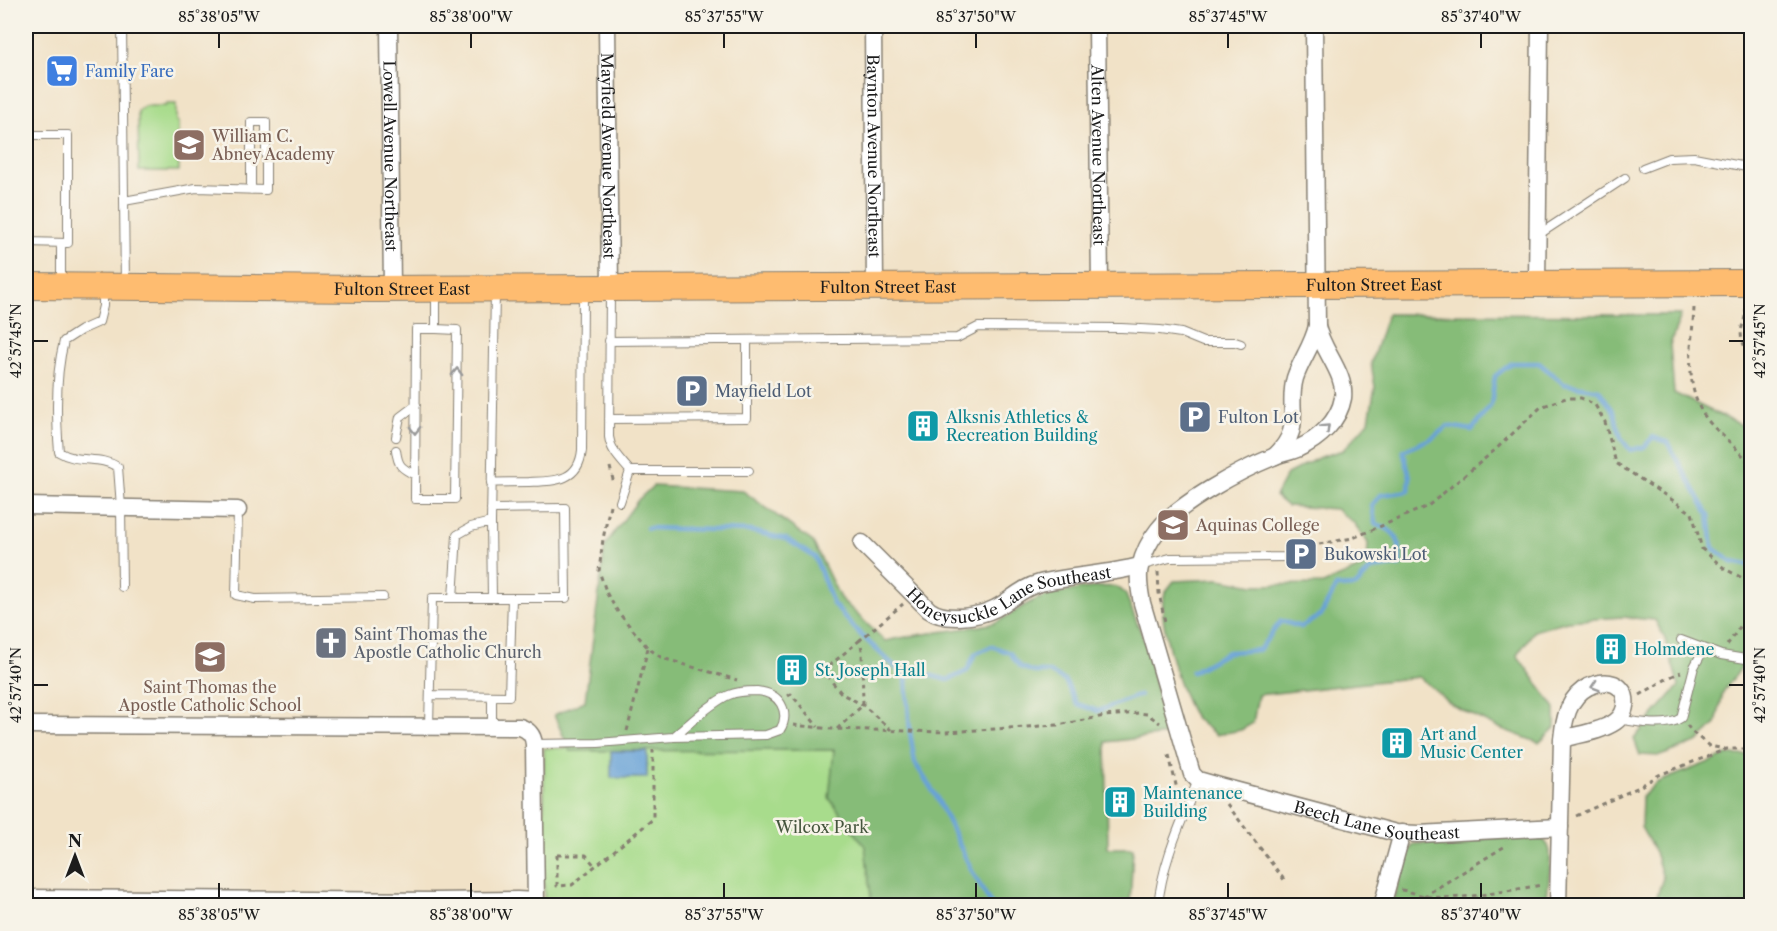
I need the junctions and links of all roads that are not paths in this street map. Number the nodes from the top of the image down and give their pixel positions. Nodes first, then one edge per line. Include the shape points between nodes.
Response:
1 (122, 26) edge
2 (389, 26) edge
3 (607, 26) edge
4 (873, 26) edge
5 (1097, 26) edge
6 (1314, 26) edge
7 (1540, 26) edge
8 (26, 135) edge
9 (1643, 168) dead end
10 (1752, 168) edge
11 (1625, 178) dead end
12 (251, 190) junction
13 (124, 201) junction
14 (1538, 236) junction
15 (26, 242) edge
16 (61, 243) junction
17 (1537, 283) junction
18 (1317, 285) junction
19 (26, 286) edge
20 (62, 286) junction
21 (1100, 286) junction
22 (114, 287) junction
23 (875, 287) junction
24 (392, 288) junction
25 (435, 288) junction
26 (495, 288) junction
27 (583, 288) junction
28 (610, 288) junction
29 (1749, 295) edge
30 (1317, 326) junction
31 (435, 329) junction
32 (747, 340) junction
33 (609, 341) junction
34 (1241, 344) dead end
35 (416, 405) junction
36 (609, 419) junction
37 (396, 437) dead end
38 (396, 450) dead end
39 (1275, 456) junction
40 (630, 471) junction
41 (749, 471) dead end
42 (415, 475) junction
43 (492, 483) junction
44 (616, 501) road end
45 (26, 506) edge
46 (121, 507) junction
47 (491, 509) junction
48 (238, 510) joint
49 (491, 522) junction
50 (862, 543) dead end
51 (1308, 545) road end
52 (1140, 566) junction
53 (122, 587) dead end
54 (383, 597) dead end
55 (453, 598) junction
56 (492, 598) junction
57 (512, 598) junction
58 (1681, 640) dead end
59 (1704, 649) junction
60 (1752, 660) edge
61 (430, 695) junction
62 (492, 696) junction
63 (1618, 719) junction
64 (26, 725) edge
65 (429, 726) junction
66 (492, 726) junction
67 (672, 737) junction
68 (531, 738) junction
69 (1562, 739) junction
70 (1198, 780) junction
71 (1566, 823) junction
72 (1402, 833) junction
73 (26, 898) edge
74 (536, 903) edge
75 (1158, 906) edge
76 (1382, 906) edge
77 (1558, 906) edge

1 - 13 lane
2 - 24 street, Lowell Avenue Northeast
3 - 28 street, Mayfield Avenue Northeast
4 - 23 street, Baynton Avenue Northeast
5 - 21 street, Alten Avenue Northeast
6 - 18 street
7 - 14 street
8 - 16 lane via 68,135 68,243
9 - 10 lane via 1669,158 1694,157
11 - 14 lane
12 - 12 lane via 251,122 266,122 266,190
12 - 13 lane via 196,188
13 - 22 lane
14 - 17 street
15 - 16 lane
16 - 20 lane
17 - 18 main road, Fulton Street East
17 - 29 main road, Fulton Street East
18 - 21 main road, Fulton Street East
18 - 30 street
19 - 20 main road, Fulton Street East
20 - 22 main road, Fulton Street East
21 - 23 main road, Fulton Street East
22 - 24 main road, Fulton Street East
22 - 46 lane via 99,322 64,341 59,360 57,433 59,452 69,458 109,462 118,467
23 - 28 main road, Fulton Street East
24 - 25 main road, Fulton Street East
25 - 26 main road, Fulton Street East
25 - 31 lane
26 - 27 main road, Fulton Street East
26 - 43 lane
27 - 28 main road, Fulton Street East
27 - 43 lane via 579,462 573,472 556,480
28 - 33 lane
30 - 39 street via 1294,382 1292,433
39 -> 30 street via 1314,439 1337,416 1341,404 1340,378
31 - 35 lane via 416,329
42 -> 31 lane via 415,499 456,499 457,330
32 - 33 lane
32 - 34 lane via 957,338 978,327 1122,328 1170,331 1203,342
32 - 36 lane via 747,418
33 - 36 lane
35 - 37 lane via 400,417
35 -> 42 lane
36 - 40 lane via 610,445
38 - 42 lane via 402,468
39 - 52 street via 1184,507 1158,530
40 - 41 lane
40 - 44 lane
43 - 47 lane
45 - 46 street
46 - 48 street
46 - 53 lane
47 - 49 lane
47 - 57 lane via 565,508 566,598
48 - 54 lane via 236,595
49 - 55 lane via 471,526 458,535
49 - 56 lane
50 - 52 street, Honeysuckle Lane Southeast via 938,616 972,615 996,608 1038,584
51 - 52 lane via 1303,552 1288,557 1164,559
52 - 70 street via 1142,603 1190,770
55 - 56 lane
55 - 61 lane via 432,598
56 - 57 lane
57 - 62 lane via 510,696
58 - 59 lane
59 - 60 lane
59 - 63 lane via 1694,667 1683,716 1677,721
61 - 62 lane
61 - 65 lane
62 - 66 lane
63 - 69 street
63 -> 69 street via 1625,708 1622,691 1611,683 1594,684 1578,694 1570,705
64 - 65 street
65 - 66 street
66 - 68 street via 516,726
67 - 67 lane via 766,735 777,732 783,724 784,711 780,701 764,692 732,694
67 - 68 lane via 624,742
68 - 74 street
69 - 71 street
70 - 72 street, Beech Lane Southeast
70 - 75 lane via 1163,873
71 - 72 street, Beech Lane Southeast via 1526,829
71 - 77 street
72 - 76 street
73 - 74 street

